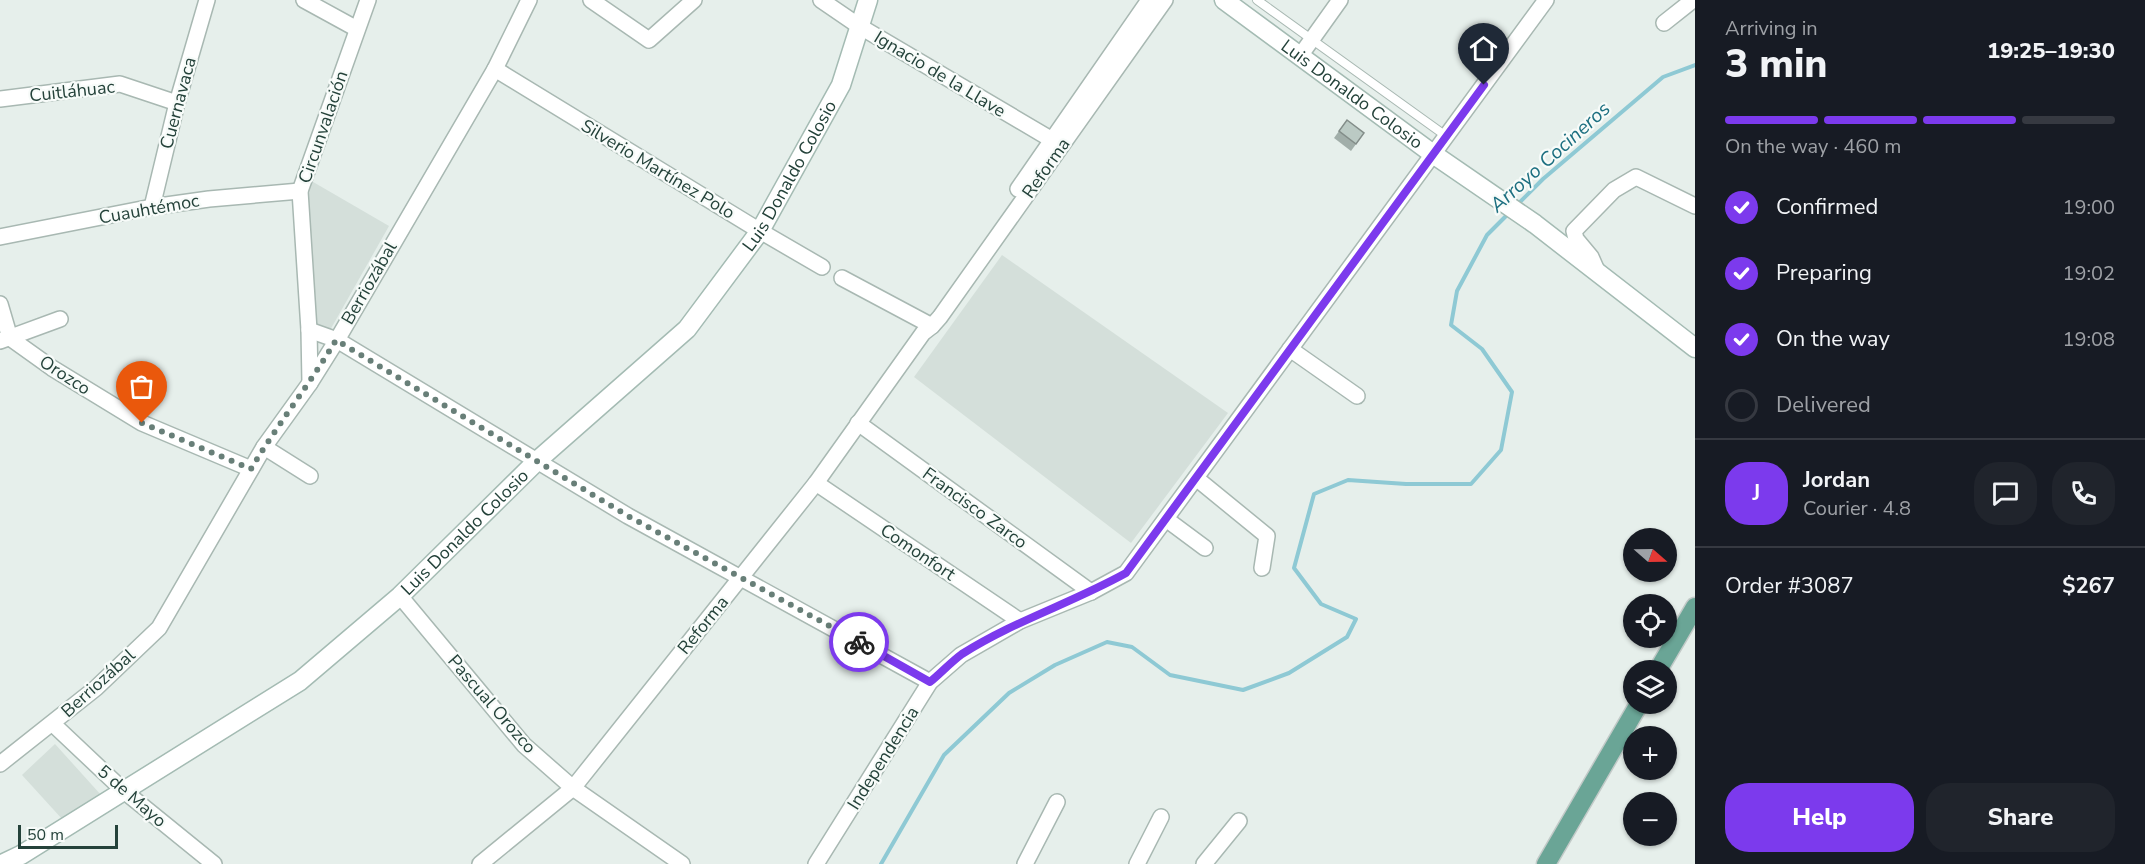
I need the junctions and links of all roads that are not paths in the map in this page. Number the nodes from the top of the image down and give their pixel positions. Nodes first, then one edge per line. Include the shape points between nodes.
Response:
1 (207, 0) edge
2 (304, 0) edge
3 (368, 0) edge
4 (529, 0) edge
5 (591, 0) edge
6 (694, 0) edge
7 (821, 0) edge
8 (868, 0) edge
9 (1149, 0) edge
10 (1165, 0) edge
11 (1224, 0) edge
12 (1257, 0) edge
13 (1340, 0) edge
14 (1546, 0) edge
15 (1693, 0) edge
16 (1664, 23) dead end
17 (859, 26) junction
18 (357, 29) junction
19 (1130, 39) junction
20 (1312, 39) junction
21 (1300, 56) junction
22 (495, 69) junction
23 (0, 99) edge
24 (177, 103) junction
25 (1446, 136) junction
26 (1057, 143) junction
27 (1433, 154) junction
28 (300, 191) junction
29 (1695, 206) edge
30 (152, 207) junction
31 (760, 231) junction
32 (0, 237) edge
33 (822, 267) dead end
34 (1598, 273) junction
35 (842, 278) dead end
36 (0, 304) edge
37 (60, 319) dead end
38 (927, 327) junction
39 (309, 330) junction
40 (5, 339) edge
41 (336, 340) junction
42 (1695, 348) edge
43 (1290, 349) junction
44 (310, 383) junction
45 (1357, 396) dead end
46 (858, 423) junction
47 (264, 447) junction
48 (538, 460) junction
49 (251, 469) junction
50 (310, 476) dead end
51 (1196, 478) junction
52 (816, 483) junction
53 (1166, 519) junction
54 (1205, 548) dead end
55 (1262, 568) dead end
56 (741, 576) junction
57 (1091, 592) junction
58 (400, 596) junction
59 (1695, 607) edge
60 (1020, 621) junction
61 (1664, 660) edge
62 (930, 682) junction
63 (1633, 714) edge
64 (53, 724) junction
65 (0, 764) edge
66 (573, 788) junction
67 (124, 791) junction
68 (1057, 801) dead end
69 (1161, 817) dead end
70 (1239, 821) dead end
71 (2, 864) edge
72 (214, 864) edge
73 (480, 864) edge
74 (682, 864) edge
75 (816, 864) edge
76 (1025, 864) edge
77 (1137, 864) edge
78 (1204, 864) edge
79 (1546, 864) edge

1 - 24 street, Cuernavaca
2 - 18 street
3 - 18 street, Circunvalación
4 - 22 street, Berriozábal
5 - 6 street via 649,40
7 - 17 street, Ignacio de la Llave
8 - 17 main road, Luis Donaldo Colosio
9 - 19 street, Reforma
10 - 19 street, Reforma
11 - 21 main road, Luis Donaldo Colosio
12 - 20 lane, Luis Donaldo Colosio
13 - 20 street
14 - 25 street, Independencia
15 - 16 street
17 - 26 street, Ignacio de la Llave
17 - 31 main road, Luis Donaldo Colosio via 841,85
18 - 28 street, Circunvalación
19 - 26 street, Reforma
20 - 21 street
20 - 25 lane, Luis Donaldo Colosio
21 - 27 main road, Luis Donaldo Colosio
22 - 31 street, Silverio Martínez Polo
22 - 41 street, Berriozábal
23 - 24 street, Cuitláhuac via 120,84
24 - 30 street, Cuernavaca
25 - 27 street, Independencia
26 - 38 street, Reforma
27 - 34 main road, Luis Donaldo Colosio
27 - 43 street, Independencia
28 - 30 street, Cuauhtémoc
28 - 39 street, Circunvalación
29 - 34 street, Luis Donaldo Colosio via 1636,177 1614,190 1574,231
30 - 32 street, Cuauhtémoc
31 - 33 street, Silverio Martínez Polo
31 - 48 main road, Luis Donaldo Colosio via 687,329
34 - 42 main road, Luis Donaldo Colosio
35 - 38 street
36 - 40 street
37 - 40 street
38 - 46 street, Reforma
39 - 41 street
39 - 44 street, Circunvalación
40 - 49 street, Orozco via 142,423
41 - 44 street, Berriozábal
41 - 48 street
43 - 45 street
43 - 51 street, Independencia
44 - 47 street, Berriozábal
46 - 52 street, Reforma
46 - 57 street, Francisco Zarco
47 - 49 street, Berriozábal
47 - 50 street
48 - 56 street via 628,516
48 - 58 main road, Luis Donaldo Colosio
49 - 64 street, Berriozábal via 159,628
51 - 53 street, Independencia
51 - 55 street via 1267,536
52 - 56 street, Reforma
52 - 60 street, Comonfort
53 - 54 street
53 - 57 street, Independencia via 1126,573
56 - 62 street
56 - 66 street, Reforma
57 - 60 street, Independencia
58 - 66 street, Pascual Orozco via 524,745
58 - 67 main road, Luis Donaldo Colosio via 300,681
59 - 61 main road
60 - 62 street, Independencia via 961,655
62 - 75 street, Independencia
63 - 79 main road
64 - 65 street, Berriozábal
64 - 67 street, 5 de Mayo
66 - 73 street, Reforma
66 - 74 street, Pascual Orozco
67 - 71 main road, Luis Donaldo Colosio
67 - 72 street, 5 de Mayo
68 - 76 street
69 - 77 street
70 - 78 street

